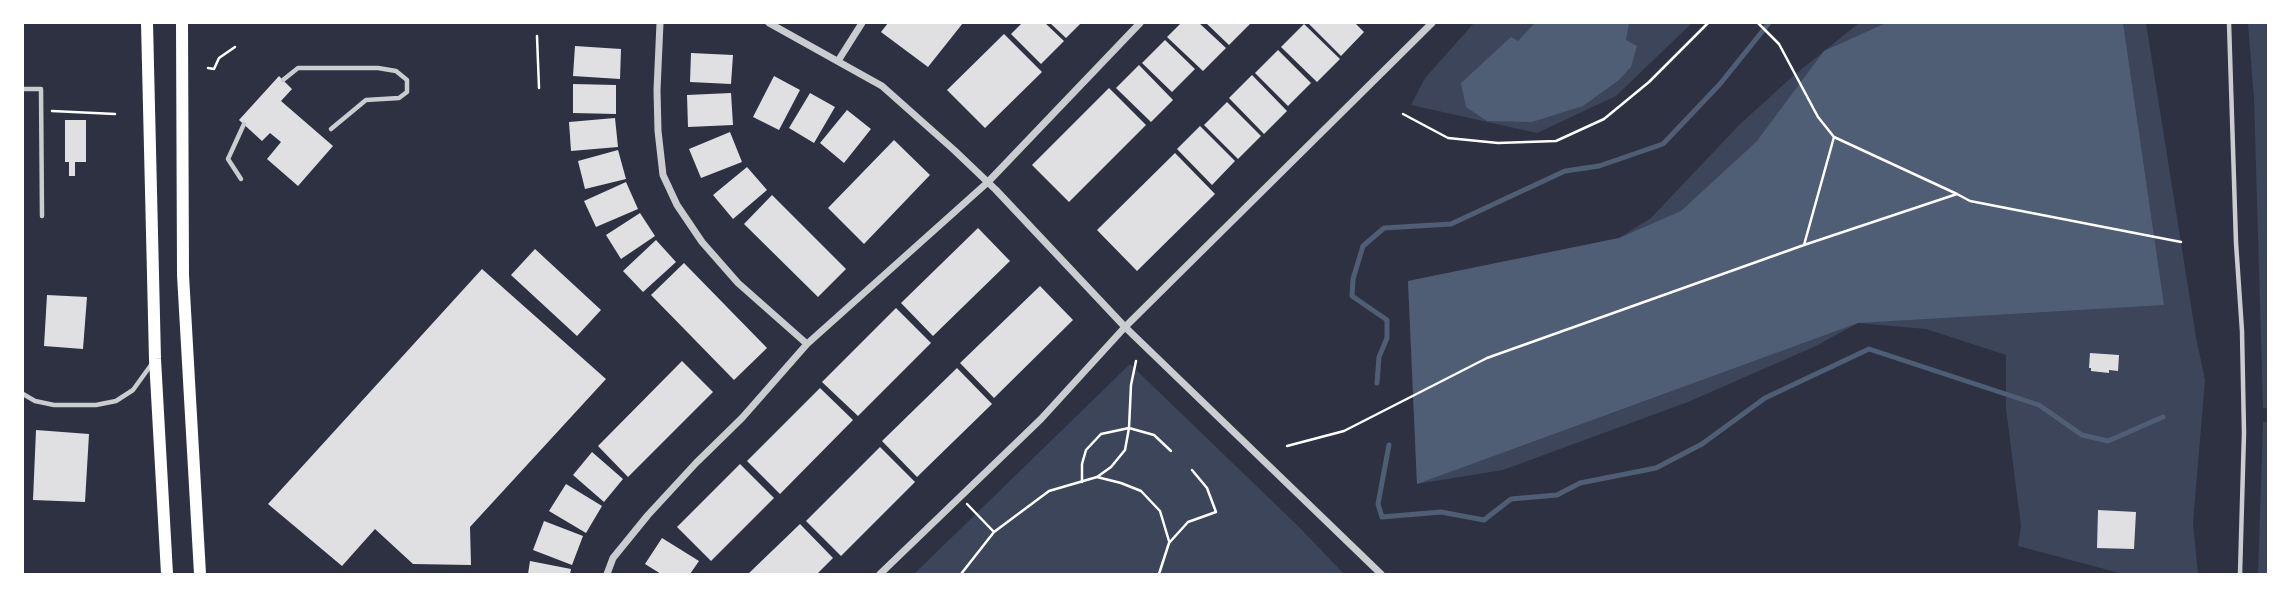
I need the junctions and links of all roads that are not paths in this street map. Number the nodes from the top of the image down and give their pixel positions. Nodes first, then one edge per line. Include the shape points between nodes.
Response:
1 (147, 23) edge
2 (182, 23) edge
3 (660, 23) edge
4 (769, 23) edge
5 (862, 23) edge
6 (1140, 23) edge
7 (1432, 23) edge
8 (2229, 23) edge
9 (838, 61) junction
10 (283, 80) dead end
11 (23, 89) edge
12 (244, 124) dead end
13 (331, 129) dead end
14 (241, 179) dead end
15 (988, 182) junction
16 (42, 216) dead end
17 (1125, 327) junction
18 (807, 344) junction
19 (155, 359) junction
20 (23, 394) edge
21 (167, 574) edge
22 (200, 574) edge
23 (607, 574) edge
24 (880, 574) edge
25 (1381, 574) edge
26 (2240, 574) edge

1 - 19 main road
2 - 22 main road via 183,275
3 - 18 street via 657,90 663,175 702,242 738,283
4 - 9 street
5 - 9 street
6 - 15 street
7 - 17 street
8 - 26 lane via 2244,433
9 - 15 street via 882,86
10 - 13 lane via 298,68 378,68 396,71 407,80 407,92 398,98 366,100
11 - 16 lane via 41,89
12 - 14 lane via 228,159
15 - 17 street
15 - 18 street
17 - 24 street via 1041,419
17 - 25 street
18 - 23 street via 649,515 613,558
19 - 20 lane via 133,390 116,401 54,405
19 - 21 main road

